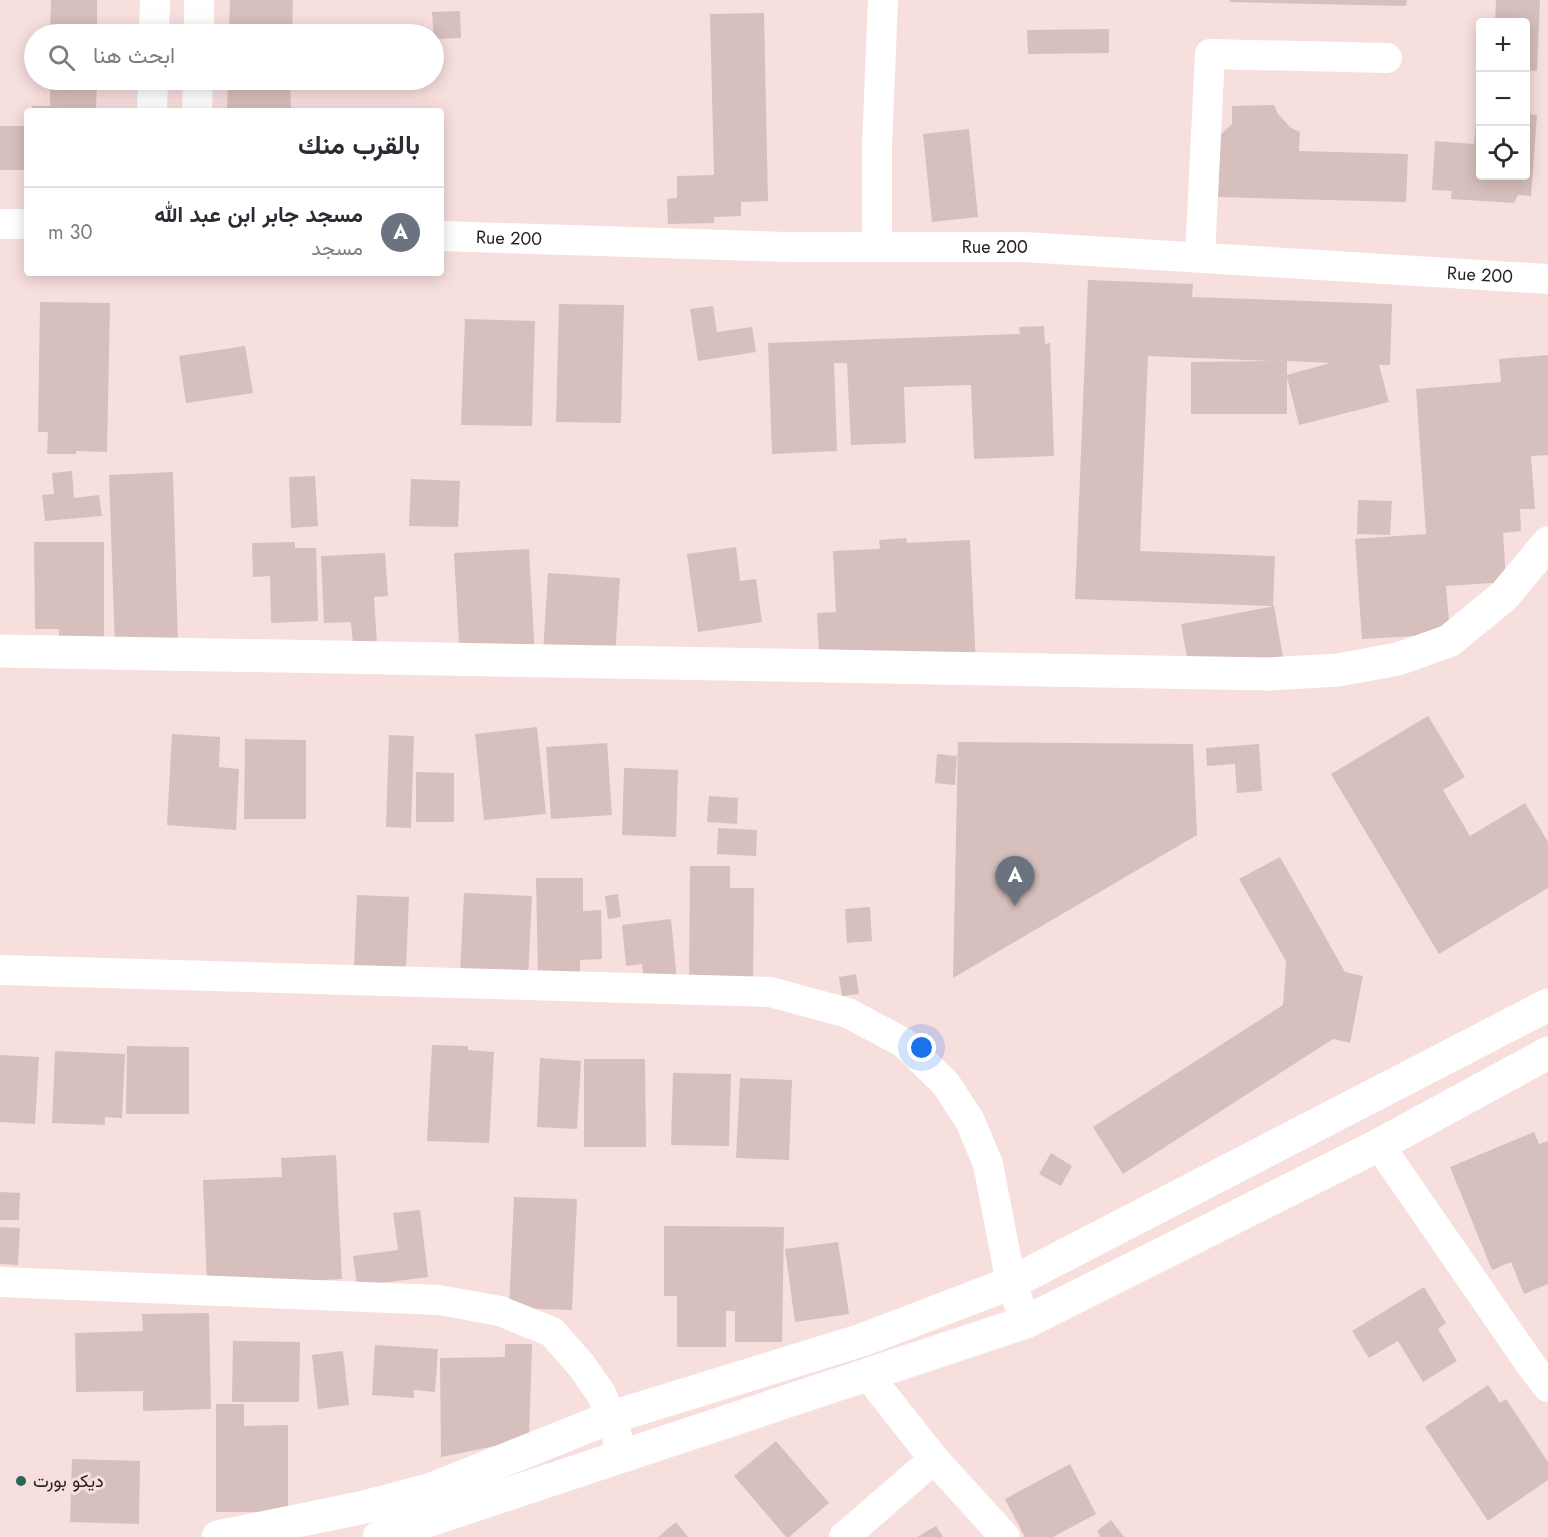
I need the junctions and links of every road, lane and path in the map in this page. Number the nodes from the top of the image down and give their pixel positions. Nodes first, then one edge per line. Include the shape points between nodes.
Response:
1 (155, 0) edge
2 (199, 0) edge
3 (883, 0) edge
4 (154, 24) edge
5 (199, 24) edge
6 (1387, 58) dead end
7 (153, 90) edge
8 (198, 90) edge
9 (152, 108) edge
10 (197, 108) edge
11 (0, 224) edge
12 (24, 224) edge
13 (444, 236) edge
14 (877, 247) junction
15 (1200, 257) junction
16 (1548, 279) edge
17 (1548, 543) edge
18 (0, 651) edge
19 (0, 970) edge
20 (1548, 1005) edge
21 (1548, 1053) edge
22 (1378, 1145) junction
23 (0, 1282) edge
24 (1011, 1283) junction
25 (1026, 1322) junction
26 (1543, 1371) edge
27 (867, 1374) junction
28 (612, 1417) junction
29 (622, 1457) junction
30 (934, 1459) junction
31 (393, 1535) edge
32 (218, 1537) edge
33 (844, 1537) edge
34 (1005, 1537) edge

1 - 4 street
2 - 5 street
3 - 14 street
6 - 15 street via 1210,54
7 - 9 street
8 - 10 street
11 - 12 street
13 - 14 street, Rue 200
14 - 15 street, Rue 200 via 1024,247
15 - 16 street, Rue 200
17 - 18 main road via 1504,596 1449,641 1398,659 1338,670 1256,674
19 - 24 street via 770,992 848,1012 904,1043 946,1084 970,1120 988,1164
20 - 24 main road
21 - 22 main road
22 - 25 main road
22 - 26 street
23 - 28 street via 439,1300 500,1311 552,1332 581,1365
24 - 25 street
24 - 28 main road via 862,1340
25 - 27 main road
27 - 29 main road
27 - 30 street
28 - 29 street
28 - 32 main road via 429,1490
29 - 31 main road
30 - 33 street
30 - 34 street

